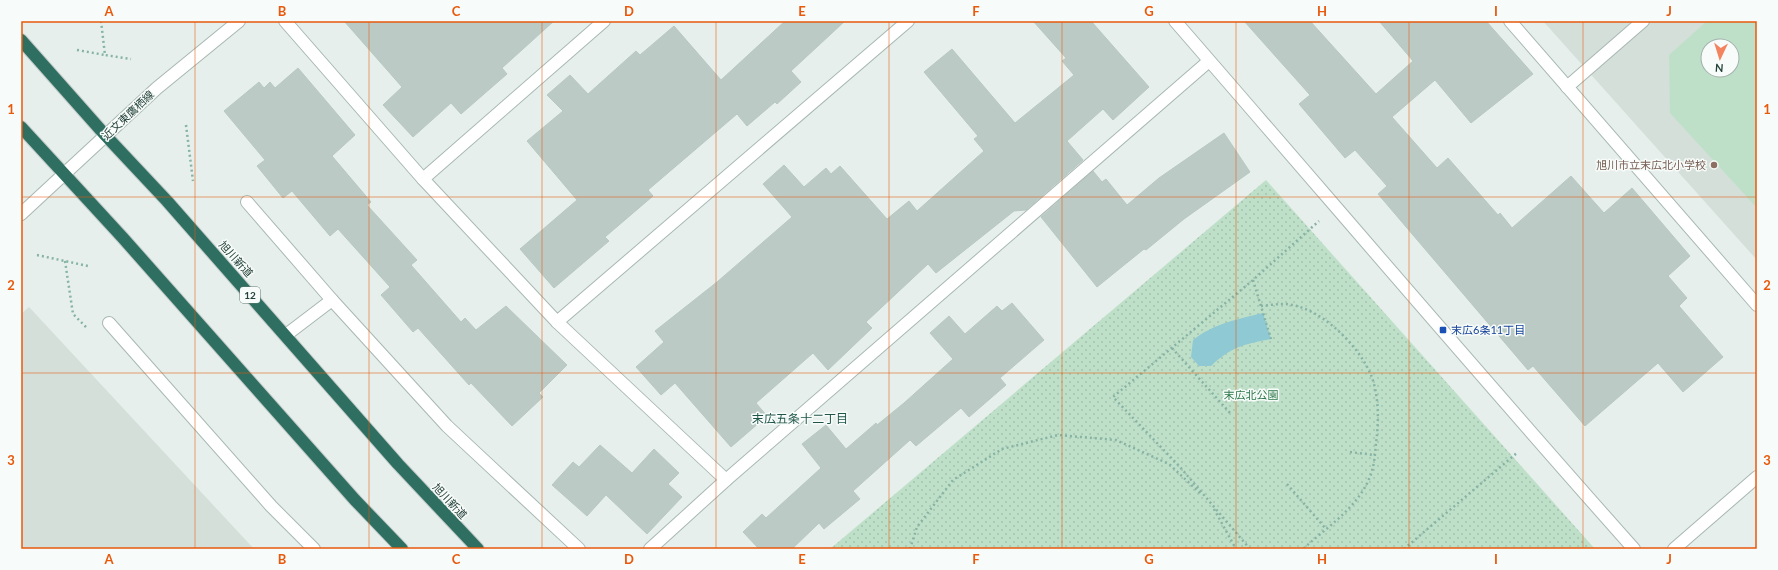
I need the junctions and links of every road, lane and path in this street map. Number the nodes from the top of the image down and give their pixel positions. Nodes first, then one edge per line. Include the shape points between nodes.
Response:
1 (101, 21) edge
2 (239, 21) edge
3 (286, 21) edge
4 (604, 21) edge
5 (908, 21) edge
6 (1175, 21) edge
7 (1510, 21) edge
8 (1643, 21) edge
9 (21, 40) edge
10 (77, 50) dead end
11 (105, 55) junction
12 (131, 59) dead end
13 (1210, 61) junction
14 (1567, 87) junction
15 (186, 124) dead end
16 (21, 127) edge
17 (106, 136) junction
18 (65, 174) junction
19 (423, 179) junction
20 (193, 181) dead end
21 (247, 202) dead end
22 (1336, 206) junction
23 (21, 214) edge
24 (37, 255) dead end
25 (88, 266) dead end
26 (1253, 280) junction
27 (332, 300) junction
28 (1757, 305) edge
29 (1261, 306) junction
30 (557, 322) junction
31 (109, 323) dead end
32 (286, 335) junction
33 (1271, 340) dead end
34 (1172, 348) junction
35 (1230, 413) dead end
36 (1535, 437) junction
37 (1350, 452) dead end
38 (1374, 455) junction
39 (1757, 477) edge
40 (726, 480) junction
41 (1287, 484) dead end
42 (1212, 504) junction
43 (1326, 529) junction
44 (314, 549) edge
45 (402, 549) edge
46 (478, 549) edge
47 (579, 549) edge
48 (650, 549) edge
49 (910, 549) edge
50 (1236, 549) edge
51 (1250, 549) edge
52 (1303, 549) edge
53 (1404, 549) edge
54 (1634, 549) edge
55 (1674, 549) edge

1 - 11 path
2 - 17 street, 近文東鷹栖線 via 157,88
3 - 19 street
4 - 19 street
5 - 30 street
6 - 13 street
7 - 14 street
8 - 14 street
9 - 17 highway, 旭川新道 / 12
10 - 11 path
11 - 12 path
13 - 22 street
13 - 40 street
14 - 28 street
15 - 20 path
16 - 18 highway
17 - 18 street, 近文東鷹栖線
17 - 32 highway, 旭川新道 / 12
18 - 23 street, 近文東鷹栖線
18 - 45 highway via 288,427
19 - 30 street
21 - 27 street
22 - 26 path
22 - 36 street
24 - 25 path
26 - 29 path
26 - 34 path
27 - 32 street
27 - 47 street via 446,426
29 - 33 path
29 - 38 path via 1286,304 1310,311 1331,324 1354,347 1371,375 1377,402 1378,427
30 - 40 street
31 - 44 street via 271,506
32 - 46 highway, 旭川新道 / 12 via 398,464
34 - 35 path
34 - 42 path via 1113,397
36 - 53 path
36 - 54 street
37 - 38 path
38 - 43 path via 1370,479 1356,502
39 - 55 street
40 - 48 street
41 - 43 path
42 - 49 path via 1169,464 1116,440 1058,435 1002,449 953,480 917,527
42 - 50 path
42 - 51 path
43 - 52 path

